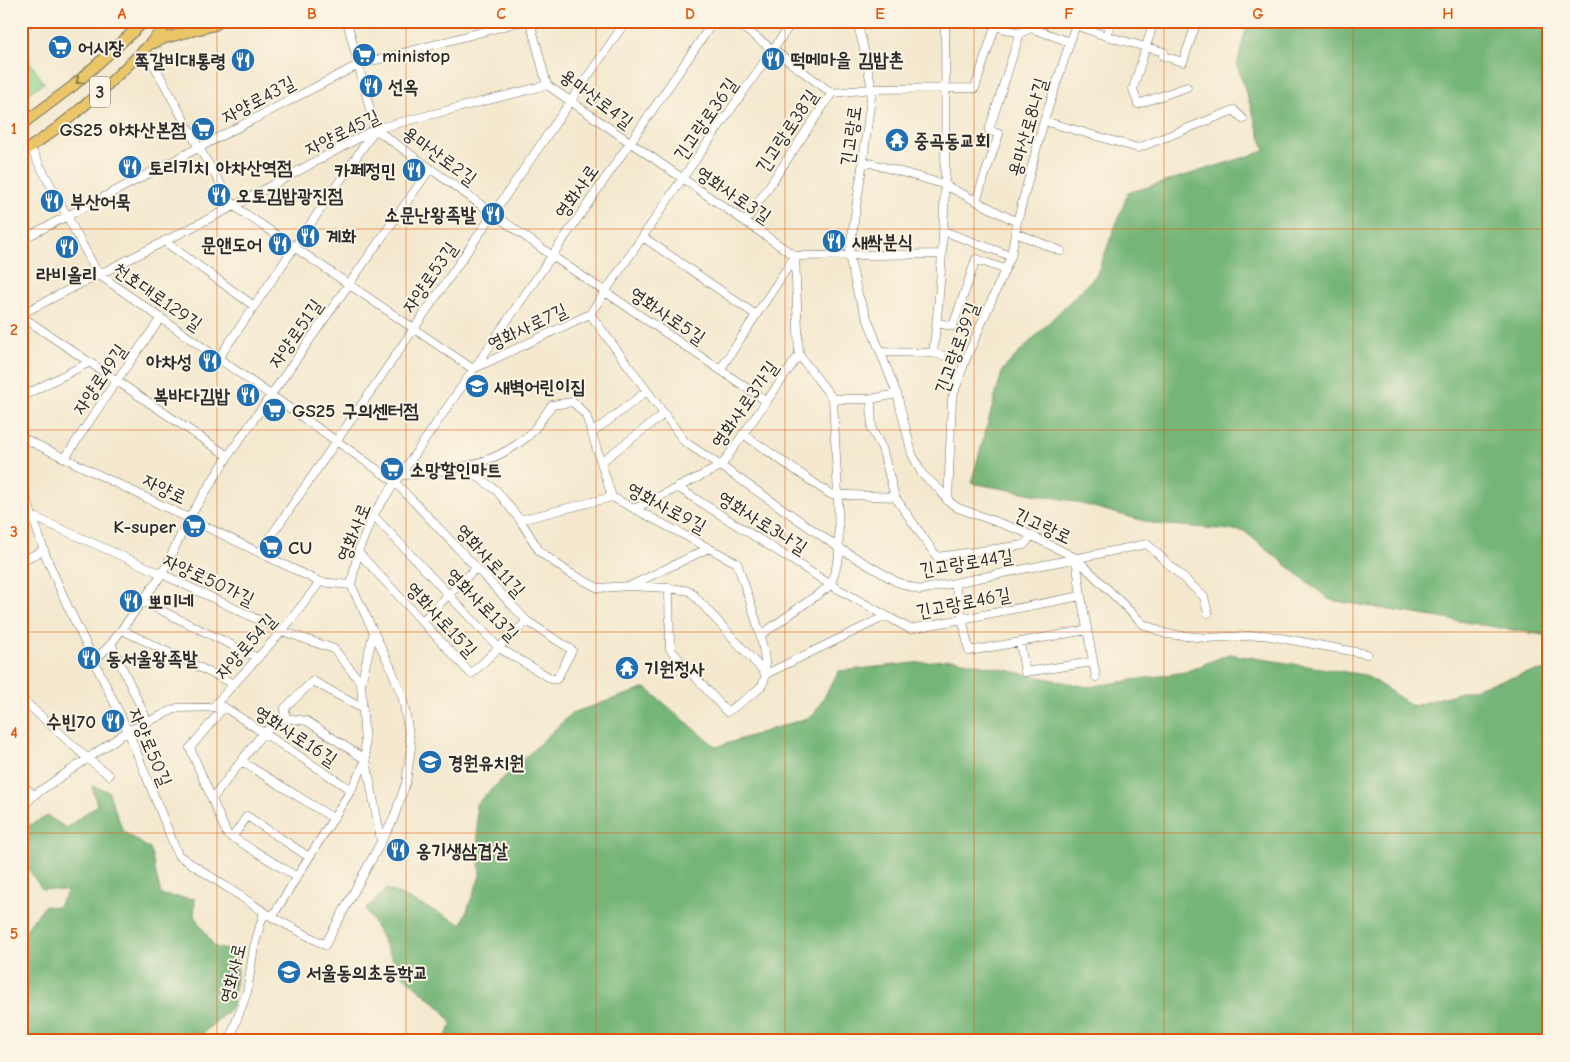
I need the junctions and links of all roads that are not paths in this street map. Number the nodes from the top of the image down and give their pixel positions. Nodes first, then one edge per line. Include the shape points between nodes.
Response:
1 (28, 21) edge
2 (145, 21) edge
3 (169, 21) edge
4 (222, 21) edge
5 (347, 21) edge
6 (523, 21) edge
7 (530, 21) edge
8 (626, 21) edge
9 (700, 21) edge
10 (734, 21) edge
11 (793, 21) edge
12 (857, 21) edge
13 (945, 21) edge
14 (1111, 21) edge
15 (1154, 21) edge
16 (1197, 21) edge
17 (1076, 23) edge
18 (711, 24) edge
19 (996, 24) edge
20 (1031, 25) edge
21 (21, 27) edge
22 (1020, 33) junction
23 (1106, 36) junction
24 (1070, 42) junction
25 (1146, 47) junction
26 (146, 48) junction
27 (773, 50) junction
28 (358, 65) junction
29 (547, 85) junction
30 (1187, 87) dead end
31 (945, 89) junction
32 (872, 90) junction
33 (832, 93) junction
34 (570, 102) junction
35 (1243, 119) dead end
36 (1044, 121) junction
37 (21, 125) edge
38 (375, 129) junction
39 (629, 143) junction
40 (199, 148) junction
41 (25, 150) edge
42 (863, 161) junction
43 (430, 169) junction
44 (682, 179) junction
45 (943, 184) junction
46 (976, 201) junction
47 (234, 206) junction
48 (493, 214) junction
49 (67, 216) junction
50 (745, 222) junction
51 (1018, 222) junction
52 (943, 231) junction
53 (1016, 234) junction
54 (643, 236) junction
55 (21, 240) edge
56 (164, 241) junction
57 (295, 248) junction
58 (1061, 251) dead end
59 (942, 254) junction
60 (552, 255) junction
61 (849, 255) junction
62 (795, 256) junction
63 (1011, 256) junction
64 (1004, 269) junction
65 (98, 274) junction
66 (350, 285) junction
67 (605, 292) junction
68 (254, 306) junction
69 (590, 314) junction
70 (21, 315) edge
71 (756, 315) junction
72 (160, 318) junction
73 (937, 323) junction
74 (414, 328) junction
75 (881, 352) junction
76 (933, 353) junction
77 (798, 355) junction
78 (218, 359) junction
79 (965, 361) junction
80 (90, 362) junction
81 (473, 369) junction
82 (720, 370) junction
83 (117, 380) junction
84 (647, 391) junction
85 (898, 394) junction
86 (271, 396) junction
87 (21, 398) edge
88 (871, 398) junction
89 (833, 399) junction
90 (766, 401) junction
91 (664, 414) junction
92 (592, 433) junction
93 (743, 434) junction
94 (21, 437) edge
95 (336, 441) junction
96 (228, 456) junction
97 (65, 458) junction
98 (601, 462) junction
99 (721, 466) junction
100 (466, 468) junction
101 (397, 479) junction
102 (21, 483) edge
103 (677, 487) junction
104 (838, 495) junction
105 (612, 497) junction
106 (895, 498) junction
107 (948, 501) junction
108 (634, 509) junction
109 (373, 515) junction
110 (32, 516) junction
111 (189, 518) junction
112 (21, 520) edge
113 (520, 520) junction
114 (1032, 535) junction
115 (709, 548) junction
116 (839, 548) junction
117 (44, 550) junction
118 (260, 552) junction
119 (358, 552) junction
120 (1076, 558) junction
121 (21, 561) edge
122 (476, 568) junction
123 (162, 574) junction
124 (320, 582) junction
125 (955, 583) junction
126 (351, 585) junction
127 (831, 585) junction
128 (630, 586) junction
129 (669, 588) junction
130 (449, 594) junction
131 (1081, 596) junction
132 (142, 601) junction
133 (1208, 613) dead end
134 (886, 616) junction
135 (963, 619) junction
136 (422, 621) junction
137 (527, 621) junction
138 (122, 630) junction
139 (1087, 630) junction
140 (374, 631) junction
141 (282, 632) junction
142 (761, 635) junction
143 (1020, 642) junction
144 (111, 644) junction
145 (499, 648) junction
146 (572, 650) joint
147 (1367, 654) dead end
148 (258, 658) junction
149 (94, 661) junction
150 (1093, 662) junction
151 (766, 674) junction
152 (1096, 678) dead end
153 (361, 683) junction
154 (234, 684) junction
155 (21, 698) edge
156 (224, 707) junction
157 (213, 708) junction
158 (363, 709) junction
159 (285, 718) junction
160 (148, 722) junction
161 (128, 731) junction
162 (263, 733) junction
163 (88, 759) junction
164 (366, 760) junction
165 (241, 762) junction
166 (109, 775) dead end
167 (21, 784) edge
168 (351, 790) junction
169 (34, 795) junction
170 (212, 799) junction
171 (21, 809) edge
172 (333, 818) junction
173 (232, 838) junction
174 (381, 840) junction
175 (309, 857) junction
176 (297, 877) junction
177 (264, 912) junction
178 (272, 917) junction
179 (230, 1041) edge

1 - 21 street
2 -> 37 main road, 3 via 73,86
3 - 26 main road, 3
4 - 26 main road via 165,38
5 - 28 street, 용마산로2길
6 - 28 street, 자양로43길
7 - 29 street, 용마산로4길
8 - 34 street, 자양로53길
9 - 18 street
10 - 27 street
11 - 27 street, 긴고랑로36길
12 - 32 street, 긴고랑로
13 - 31 street
14 - 23 street
15 - 25 street
16 - 25 street via 1183,62
17 - 23 street
17 - 24 street, 용마산로8나길
18 - 39 street, 영화사로
19 - 22 street
19 - 31 street, 긴고랑로38길 via 975,88
20 - 22 street
20 - 24 street
22 - 46 street via 988,130 999,134
23 - 25 street
24 - 36 street, 용마산로8나길
25 - 30 street via 1133,90 1138,104
26 - 40 street
26 - 41 main road, 3 via 76,113
27 - 33 street
27 - 44 street, 긴고랑로36길
28 - 38 street, 용마산로2길
28 - 40 street, 자양로43길
29 - 34 street, 용마산로4길
29 - 38 street, 자양로45길
31 - 32 street, 긴고랑로38길
31 - 45 street
32 - 33 street, 긴고랑로38길
32 - 42 street, 긴고랑로
33 - 50 street, 긴고랑로38길
34 - 39 street, 용마산로4길
34 - 48 street, 자양로53길
35 - 36 street via 1234,110 1138,148
36 - 51 street, 용마산로8나길
38 - 43 street, 용마산로2길
38 - 47 street, 자양로45길
38 - 57 street
39 - 44 street, 영화사로3길
39 - 60 street, 영화사로
40 - 47 street
40 - 49 street, 자양로43길
41 - 49 street, 천호대로129길
42 - 45 street
42 - 61 street, 긴고랑로
43 - 48 street, 용마산로2길
43 - 66 street, 자양로51길
44 - 50 street, 영화사로3길
44 - 54 street, 긴고랑로36길
45 - 46 street
45 - 52 street
46 - 51 street
47 - 56 street, 자양로45길
47 - 57 street
48 - 60 street, 용마산로2길
48 - 74 street, 자양로53길
49 - 55 street, 자양로43길
49 - 65 street, 천호대로129길
50 - 62 street, 영화사로3길
51 - 53 street, 긴고랑로39길
52 - 59 street
52 - 63 street
53 - 58 street
53 - 63 street, 긴고랑로39길
54 - 67 street, 긴고랑로36길
54 - 71 street
56 - 65 street, 자양로45길
56 - 68 street
57 - 66 street
57 - 68 street
59 - 61 street
59 - 73 street
60 - 67 street, 영화사로5길
60 - 81 street, 영화사로
61 - 62 street
61 - 75 street, 긴고랑로 via 858,295
62 - 71 street
62 - 77 street
63 - 64 street, 긴고랑로39길
64 - 73 street via 976,259 953,326
64 - 79 street, 긴고랑로39길
65 - 70 street, 자양로45길
65 - 72 street, 천호대로129길
66 - 74 street
66 - 86 street, 자양로51길
67 - 69 street, 긴고랑로36길
67 - 82 street, 영화사로5길
68 - 78 street
69 - 81 street, 영화사로7길
69 - 84 street, 영화사로7길
70 - 80 street, 자양로45길
71 - 82 street
72 - 78 street, 천호대로129길
72 - 83 street, 자양로49길
73 - 76 street
74 - 81 street
74 - 95 street, 자양로53길
75 - 76 street
75 - 85 street, 긴고랑로
76 - 79 street
77 - 89 street
77 - 90 street, 영화사로3가길
78 - 86 street, 천호대로129길
79 - 107 street, 긴고랑로39길 via 952,399
80 - 83 street, 자양로45길
80 - 87 street
81 - 101 street, 영화사로
82 - 90 street, 영화사로5길
83 - 96 street, 자양로45길
83 - 97 street, 자양로49길
84 - 91 street, 영화사로7길
84 - 92 street
85 - 88 street
85 - 107 street, 긴고랑로 via 912,454 922,474
86 - 95 street, 천호대로129길
86 - 96 street, 자양로51길
88 - 89 street
88 - 106 street via 872,430 882,448
89 - 104 street
90 - 93 street, 영화사로3가길
91 - 98 street
91 - 99 street, 영화사로7길 via 685,442
92 - 98 street, 영화사로9길
92 - 100 street, 영화사로9길 via 586,416 573,402 552,406 530,435 505,454
93 - 99 street, 영화사로3가길
93 - 104 street via 830,494
94 - 97 street, 자양로
95 - 101 street, 천호대로129길
95 - 118 street, 자양로53길
96 - 111 street, 자양로51길
97 - 111 street, 자양로
98 - 105 street, 영화사로9길
99 - 103 street, 영화사로3가길
99 - 116 street, 영화사로7길
100 - 101 street, 영화사로9길
100 - 113 street via 497,491
101 - 109 street, 영화사로
101 - 122 street, 영화사로11길
102 - 110 street, 자양로50길
103 - 108 street, 영화사로3가길
103 - 127 street, 영화사로3나길
104 - 106 street
104 - 116 street
105 - 108 street, 영화사로9길
105 - 113 street
106 - 114 street via 937,557 1024,545
107 - 114 street, 긴고랑로 via 958,508
108 - 115 street, 영화사로9길
109 - 119 street, 영화사로
109 - 130 street, 영화사로13길
110 - 112 street
110 - 117 street, 자양로50길
110 - 123 street, 자양로50가길
111 - 118 street, 자양로
111 - 123 street, 자양로51길
113 - 128 street via 540,552 568,572 598,588
114 - 120 street, 긴고랑로
115 - 128 street, 영화사로9길
115 - 142 street, 영화사로9길 via 737,563
116 - 125 street, 긴고랑로44길 via 897,582 920,590
116 - 127 street
117 - 121 street
117 - 149 street, 자양로50길
118 - 124 street, 자양로
119 - 126 street, 영화사로
119 - 136 street, 영화사로15길
120 - 125 street, 긴고랑로44길
120 - 131 street
120 - 133 street, 긴고랑로44길 via 1147,544 1204,597
120 - 147 street, 긴고랑로 via 1144,624 1166,634 1207,638 1264,635
122 - 130 street
122 - 137 street, 영화사로11길
123 - 132 street, 자양로51길
123 - 141 street, 자양로50가길
124 - 126 street, 자양로
124 - 141 street, 자양로54길
125 - 135 street
126 - 140 street, 영화사로
127 - 134 street, 긴고랑로46길
127 - 142 street
128 - 129 street
129 - 151 street via 690,591
129 - 151 street via 670,649 727,712 763,685
130 - 136 street
130 - 145 street, 영화사로13길
131 - 135 street, 긴고랑로46길
131 - 139 street
132 - 138 street, 자양로51길
132 - 148 street
134 - 135 street, 긴고랑로46길 via 910,629
134 - 151 street
135 - 143 street via 969,651
136 - 145 street, 영화사로15길 via 471,674
137 - 145 street, 영화사로15길
137 - 146 street, 영화사로11길
138 - 144 street, 자양로51길
138 - 154 street
139 - 143 street
139 - 150 street
140 - 153 street, 영화사로16길
140 - 174 street, 영화사로 via 403,699 411,747 406,783
141 - 148 street, 자양로54길
141 - 153 street, 자양로50가길 via 334,648
142 - 151 street, 영화사로9길
143 - 150 street via 1024,672
144 - 149 street, 자양로51길
144 - 160 street
145 - 146 street, 영화사로13길 via 552,679 557,678
148 - 154 street, 자양로54길
149 - 161 street, 자양로50길
150 - 152 street
153 - 158 street, 영화사로16길
154 - 157 street, 자양로54길
155 - 163 street
156 - 157 street, 자양로54길
156 - 162 street, 영화사로16길
156 - 170 street via 190,748
157 - 160 street, 자양로54길 via 177,708
158 - 159 street, 영화사로16길 via 313,681 285,708
158 - 164 street, 영화사로16길
159 - 162 street
159 - 164 street via 307,721
160 - 161 street, 자양로54길
161 - 163 street, 자양로54길
161 - 177 street, 자양로50길 via 178,855
162 - 165 street
162 - 168 street, 영화사로16길
163 - 166 street
163 - 169 street, 자양로54길
164 - 168 street, 영화사로16길
164 - 174 street, 영화사로16길
165 - 170 street
165 - 172 street
167 - 169 street
168 - 172 street, 영화사로16길
169 - 171 street, 자양로54길
170 - 173 street via 227,834
172 - 175 street, 영화사로16길
173 - 175 street via 247,816
173 - 176 street
174 - 178 street, 영화사로 via 325,945
175 - 176 street, 영화사로16길
176 - 178 street, 영화사로16길
177 - 178 street, 자양로50길
177 - 179 street, 영화사로 via 254,947 247,992

